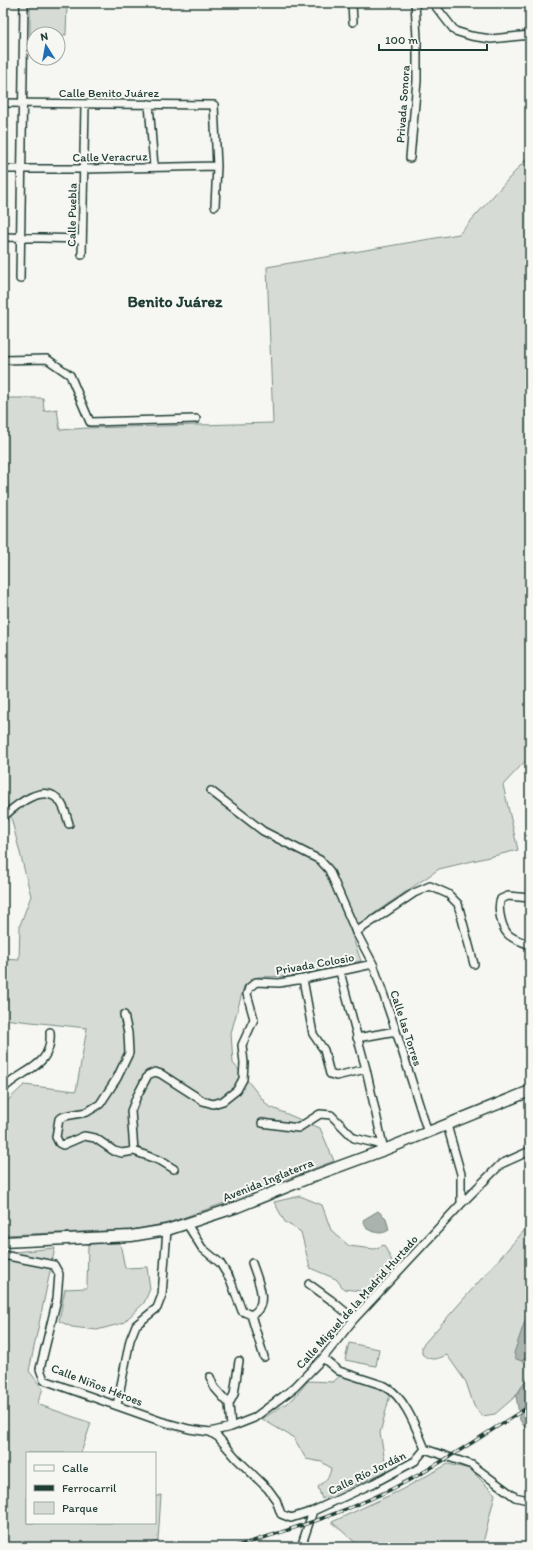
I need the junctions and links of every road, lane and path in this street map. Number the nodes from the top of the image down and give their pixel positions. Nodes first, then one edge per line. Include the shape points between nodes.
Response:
1 (24, 3) edge
2 (352, 3) edge
3 (415, 3) edge
4 (433, 3) edge
5 (353, 22) dead end
6 (530, 35) edge
7 (3, 103) edge
8 (22, 103) junction
9 (85, 104) junction
10 (149, 104) junction
11 (410, 158) dead end
12 (217, 166) junction
13 (154, 167) junction
14 (3, 169) edge
15 (22, 169) junction
16 (84, 169) junction
17 (215, 206) dead end
18 (3, 238) edge
19 (21, 238) junction
20 (82, 239) junction
21 (82, 255) dead end
22 (20, 280) dead end
23 (3, 360) edge
24 (196, 419) dead end
25 (211, 791) dead end
26 (3, 817) edge
27 (69, 824) dead end
28 (530, 898) edge
29 (356, 932) junction
30 (530, 945) edge
31 (373, 964) junction
32 (474, 964) dead end
33 (340, 972) junction
34 (303, 979) junction
35 (124, 1016) dead end
36 (396, 1031) junction
37 (50, 1032) dead end
38 (357, 1038) junction
39 (366, 1069) junction
40 (3, 1089) edge
41 (530, 1092) edge
42 (262, 1123) dead end
43 (446, 1125) junction
44 (428, 1133) junction
45 (383, 1148) junction
46 (134, 1151) junction
47 (530, 1151) edge
48 (174, 1168) dead end
49 (461, 1204) junction
50 (187, 1224) junction
51 (167, 1230) junction
52 (3, 1242) edge
53 (3, 1255) edge
54 (252, 1263) dead end
55 (309, 1284) dead end
56 (251, 1315) junction
57 (354, 1319) junction
58 (264, 1357) dead end
59 (323, 1358) junction
60 (239, 1361) dead end
61 (210, 1378) dead end
62 (229, 1404) junction
63 (117, 1405) junction
64 (231, 1427) junction
65 (189, 1429) joint
66 (210, 1432) junction
67 (425, 1449) junction
68 (530, 1502) edge
69 (313, 1511) junction
70 (303, 1547) edge

1 - 8 street
2 - 5 street
3 - 11 street, Privada Sonora via 417,81
4 - 6 street via 456,31 471,36 491,39
7 - 8 street, Calle Benito Juárez
8 - 9 street, Calle Benito Juárez
8 - 15 street
9 - 10 street, Calle Benito Juárez
9 - 16 street, Calle Puebla
10 - 12 street, Calle Benito Juárez via 214,105
10 - 13 street
12 - 13 street, Calle Veracruz
12 - 17 street
13 - 16 street, Calle Veracruz
14 - 15 street, Calle Veracruz
15 - 16 street, Calle Veracruz
15 - 19 street
16 - 20 street, Calle Puebla
18 - 19 street
19 - 20 street
19 - 22 street
20 - 21 street, Calle Puebla
23 - 24 street via 47,359 70,375 90,422
25 - 29 street, Calle las Torres via 263,831 320,860 329,870
26 - 27 street via 24,800 46,793 60,802
28 - 30 street via 508,896 501,899 498,904 507,934
29 - 31 street, Calle las Torres
29 - 32 street via 414,893 430,886 448,894 458,904
31 - 33 street, Privada Colosio
31 - 36 street, Calle las Torres
33 - 34 street, Privada Colosio
33 - 38 street
34 - 39 street via 313,1034 324,1050 330,1074 336,1076
34 - 46 street, Privada Colosio via 279,983 256,982 249,988 247,994 254,1019 242,1045 243,1079 237,1090 223,1101 213,1104 203,1101 161,1074 154,1072 148,1075 131,1111
35 - 46 street via 129,1053 117,1078 100,1104 87,1112 59,1119 56,1137 63,1145 84,1136 96,1138 114,1151
36 - 38 street
36 - 44 street, Calle las Torres
37 - 40 street via 49,1051 43,1059
38 - 39 street
39 - 45 street
41 - 43 main road, Avenida Inglaterra
42 - 45 street via 298,1128 320,1114 331,1115 354,1138
43 - 44 main road, Avenida Inglaterra
43 - 49 street via 461,1174
44 - 45 main road, Avenida Inglaterra
45 - 50 main road, Avenida Inglaterra via 237,1207
46 - 48 street
47 - 49 street, Calle Miguel de la Madrid Hurtado via 501,1164
49 - 57 street, Calle Miguel de la Madrid Hurtado
50 - 51 main road, Avenida Inglaterra
50 - 56 street via 202,1248 220,1263 230,1279 242,1311
51 - 52 main road, Avenida Inglaterra via 131,1236
51 - 63 street via 162,1296 157,1308 136,1325 130,1340
53 - 63 street, Calle Niños Héroes via 54,1265 59,1274 57,1300 40,1369 44,1380
54 - 56 street via 261,1291 261,1303
55 - 57 street
56 - 58 street
57 - 59 street, Calle Miguel de la Madrid Hurtado
59 - 64 street, Calle Miguel de la Madrid Hurtado via 294,1388 254,1418
59 - 67 street via 339,1371 392,1390 411,1417
60 - 62 street via 234,1394
61 - 62 street via 214,1387
62 - 64 street
63 - 65 street, Calle Niños Héroes
64 - 66 street, Calle Miguel de la Madrid Hurtado
65 - 66 street, Calle Miguel de la Madrid Hurtado
66 - 69 street, Calle Río Jordán via 218,1437 268,1489 276,1500 281,1514 291,1518
67 - 68 street via 472,1465 514,1497
67 - 69 street, Calle Río Jordán via 414,1461
69 - 70 street

